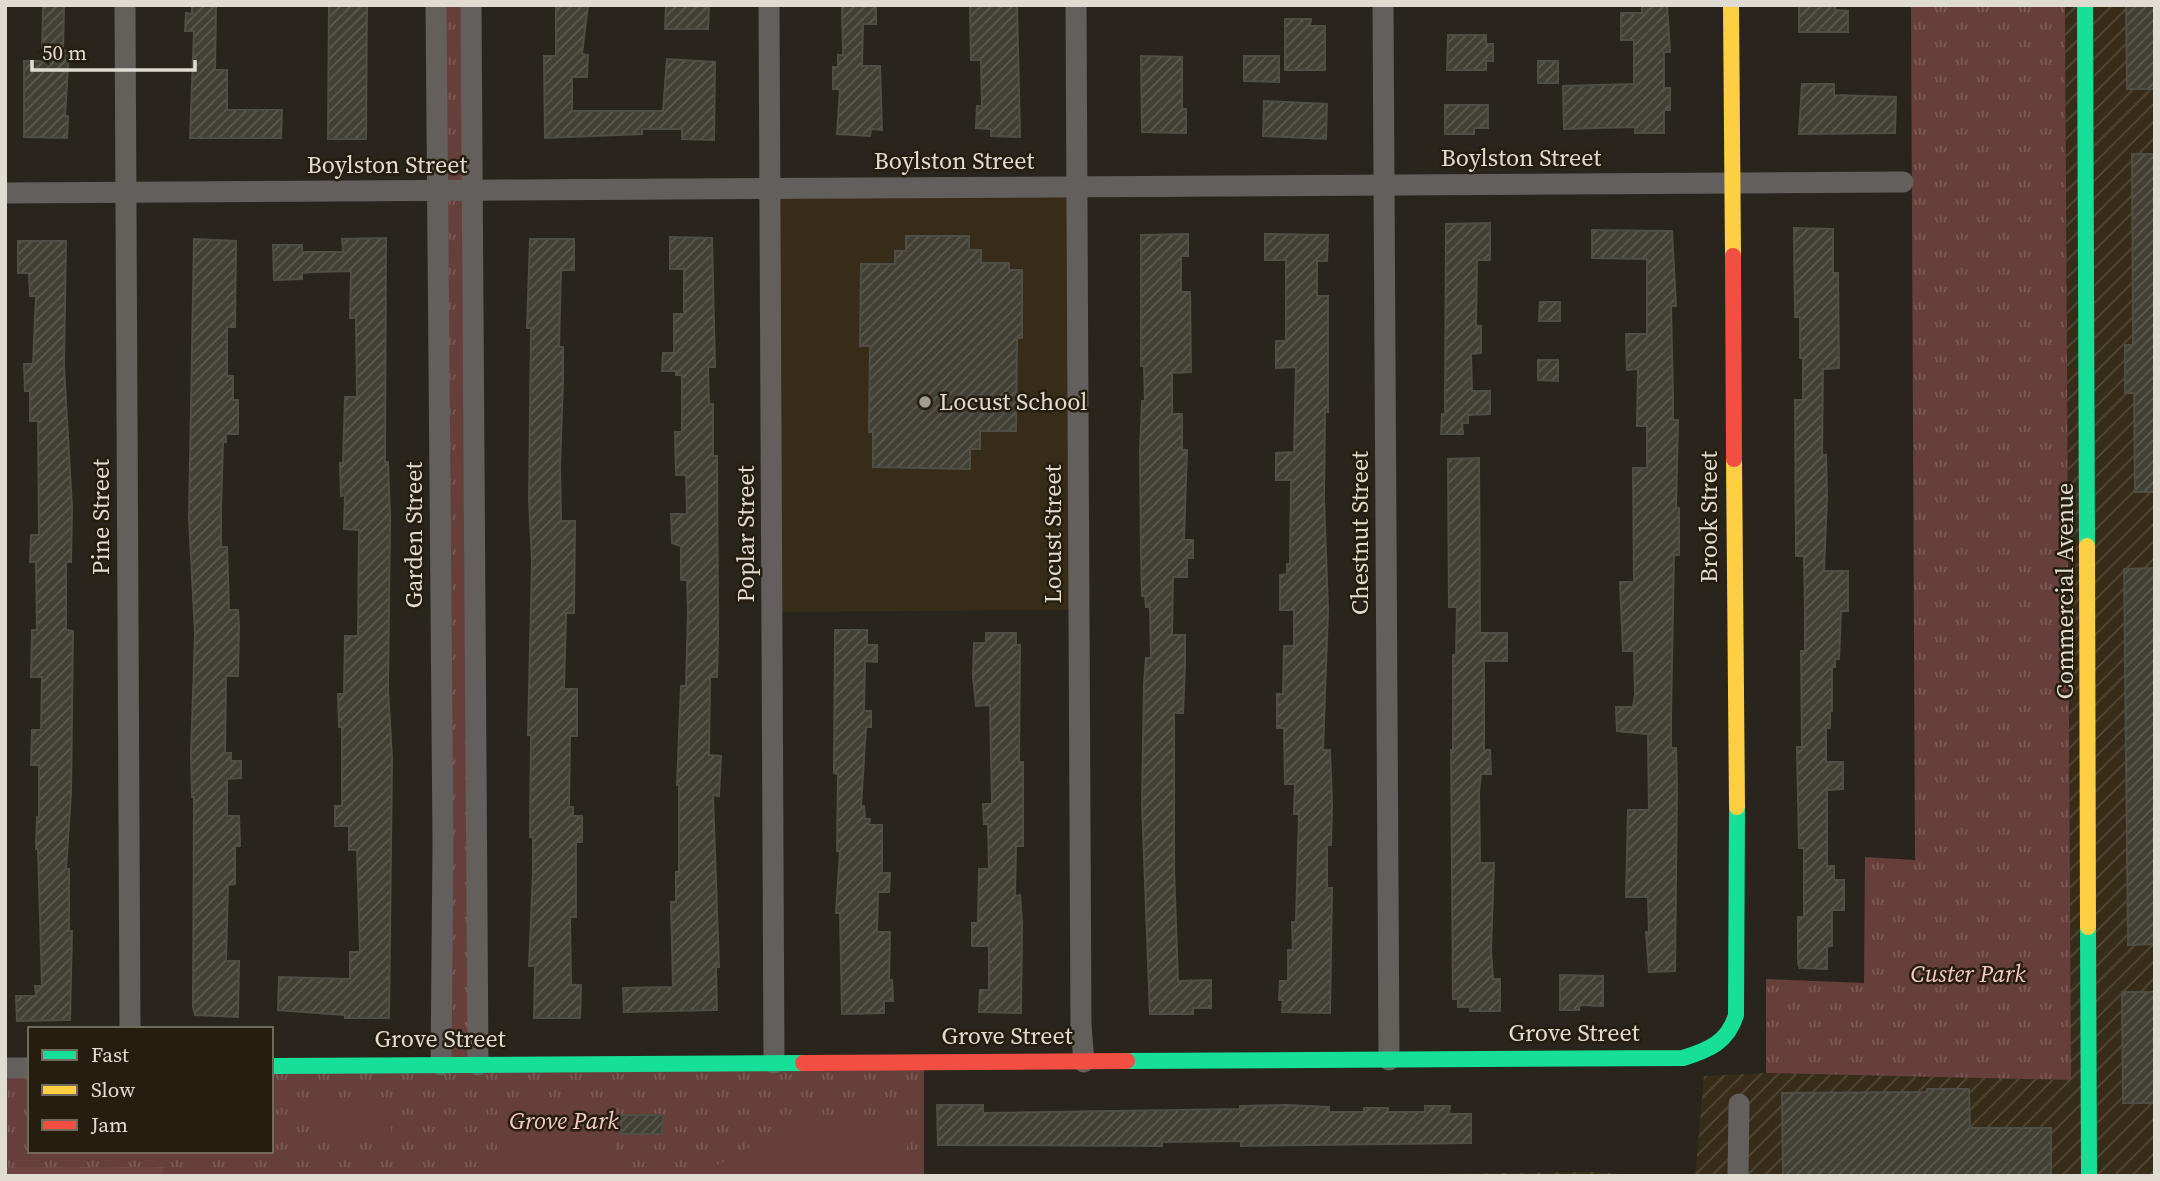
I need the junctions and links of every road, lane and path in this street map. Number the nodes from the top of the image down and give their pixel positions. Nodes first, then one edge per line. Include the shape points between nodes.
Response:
1 (125, 5) edge
2 (436, 5) edge
3 (471, 5) edge
4 (769, 5) edge
5 (1076, 5) edge
6 (1383, 5) edge
7 (1731, 5) edge
8 (2085, 5) edge
9 (1903, 182) dead end
10 (1733, 183) junction
11 (1384, 185) junction
12 (1077, 187) junction
13 (770, 188) junction
14 (438, 191) junction
15 (472, 191) junction
16 (126, 192) junction
17 (5, 193) edge
18 (474, 469) junction
19 (440, 471) junction
20 (131, 1027) edge
21 (1733, 1029) joint
22 (1389, 1060) junction
23 (1084, 1062) junction
24 (774, 1063) junction
25 (441, 1065) junction
26 (478, 1065) junction
27 (273, 1066) edge
28 (5, 1068) edge
29 (28, 1068) edge
30 (1739, 1104) dead end
31 (1738, 1176) edge
32 (2089, 1176) edge

1 - 16 street, Pine Street
2 - 14 street, Garden Street
3 - 15 street
4 - 13 street, Poplar Street
5 - 12 street, Locust Street
6 - 11 street, Chestnut Street
7 - 10 street, Brook Street
8 - 32 street, Commercial Avenue
9 - 10 street, Boylston Street
10 - 11 street, Boylston Street
10 - 21 street, Brook Street via 1738,985
11 - 12 street, Boylston Street
11 - 22 street, Chestnut Street
12 - 13 street, Boylston Street
12 - 23 street, Locust Street
13 - 15 street, Boylston Street
13 - 24 street, Poplar Street
14 - 15 street, Boylston Street
14 - 16 street, Boylston Street
14 - 19 street, Garden Street
15 - 18 street
16 - 17 street, Boylston Street
16 - 20 street, Pine Street
18 - 19 street
18 - 26 street
19 - 25 street, Garden Street
21 - 22 street, Grove Street via 1712,1050 1683,1058
22 - 23 street, Grove Street
23 - 24 street, Grove Street
24 - 26 street, Grove Street
25 - 26 street, Grove Street
25 - 27 street, Grove Street
28 - 29 street
30 - 31 street

